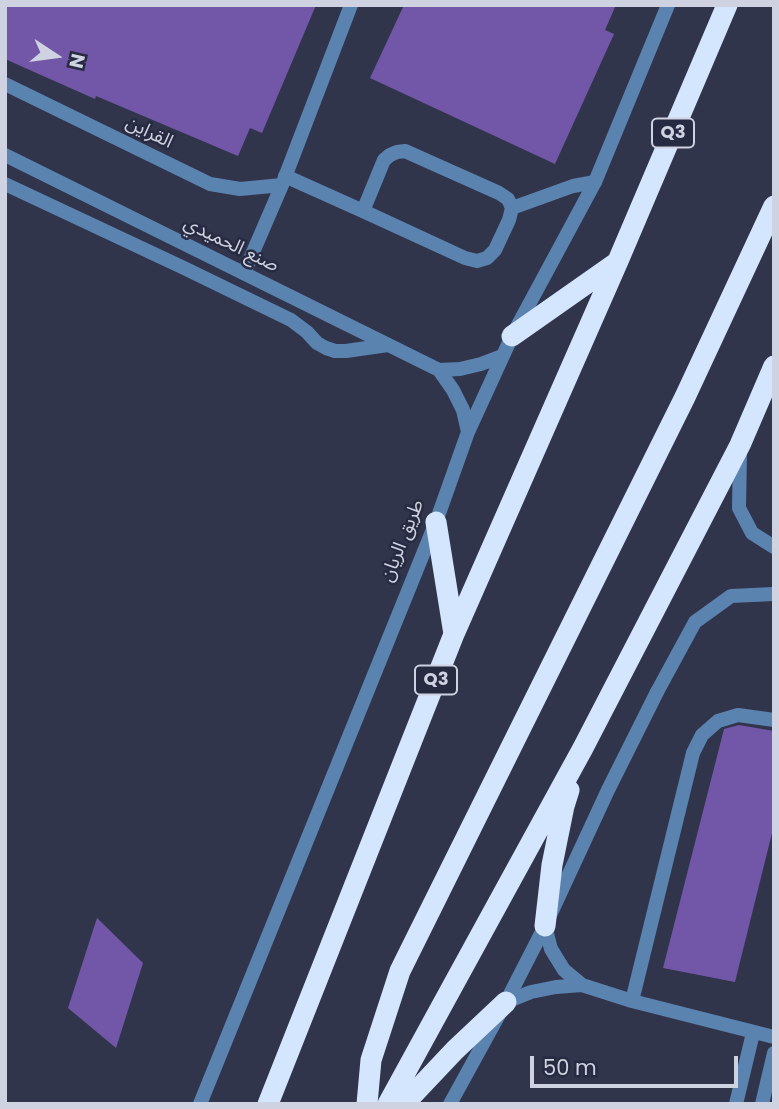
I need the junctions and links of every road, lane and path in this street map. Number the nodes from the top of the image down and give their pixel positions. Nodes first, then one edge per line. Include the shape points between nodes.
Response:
1 (351, 5) edge
2 (668, 5) edge
3 (727, 5) edge
4 (5, 84) edge
5 (5, 155) edge
6 (284, 180) junction
7 (595, 182) junction
8 (5, 184) edge
9 (774, 195) edge
10 (774, 206) edge
11 (512, 208) junction
12 (363, 212) junction
13 (761, 234) junction
14 (618, 261) junction
15 (244, 273) junction
16 (512, 336) junction
17 (388, 345) junction
18 (502, 356) junction
19 (774, 366) edge
20 (439, 370) junction
21 (468, 432) junction
22 (740, 444) junction
23 (436, 522) junction
24 (774, 547) edge
25 (774, 594) edge
26 (454, 634) junction
27 (774, 720) edge
28 (583, 748) junction
29 (545, 926) junction
30 (582, 985) junction
31 (632, 1001) junction
32 (506, 1002) junction
33 (753, 1032) junction
34 (774, 1037) edge
35 (774, 1053) edge
36 (200, 1104) edge
37 (268, 1104) edge
38 (367, 1104) edge
39 (388, 1104) edge
40 (404, 1104) edge
41 (450, 1104) edge
42 (736, 1104) edge
43 (762, 1104) edge

1 - 6 street
2 - 7 street, طريق الريان
3 - 14 highway, Q3
4 - 6 street, القراين via 210,184 240,189
5 - 15 street, صنع الحميدي
6 - 12 street
6 - 15 street
7 - 11 street
7 - 16 street, طريق الريان
8 - 17 street via 291,320 326,348 346,351
9 - 13 highway
10 - 13 highway
11 - 12 street via 495,250 477,261
11 - 12 street via 499,193 405,151 384,160
13 - 38 highway via 400,971 372,1060
14 - 16 highway
14 - 26 highway, Q3
15 - 17 street, صنع الحميدي
16 - 18 street, طريق الريان
17 - 20 street, صنع الحميدي
18 - 20 street via 460,369
18 - 21 street, طريق الريان
19 - 22 highway
20 - 21 street via 463,410
21 - 23 street, طريق الريان
22 - 24 street via 739,508 752,533
22 - 28 highway
23 - 26 highway
23 - 36 street, طريق الريان
25 - 29 street via 730,596 695,622 608,790
26 - 37 highway, Q3
27 - 31 street via 738,715 718,721 702,735 693,753
28 - 29 highway via 564,806
28 - 39 highway
29 - 30 street via 551,949 564,970
29 - 32 street
30 - 31 street
30 - 32 street via 531,992
31 - 33 street
32 - 40 highway
32 - 41 street
33 - 34 street
33 - 42 street
35 - 43 street

